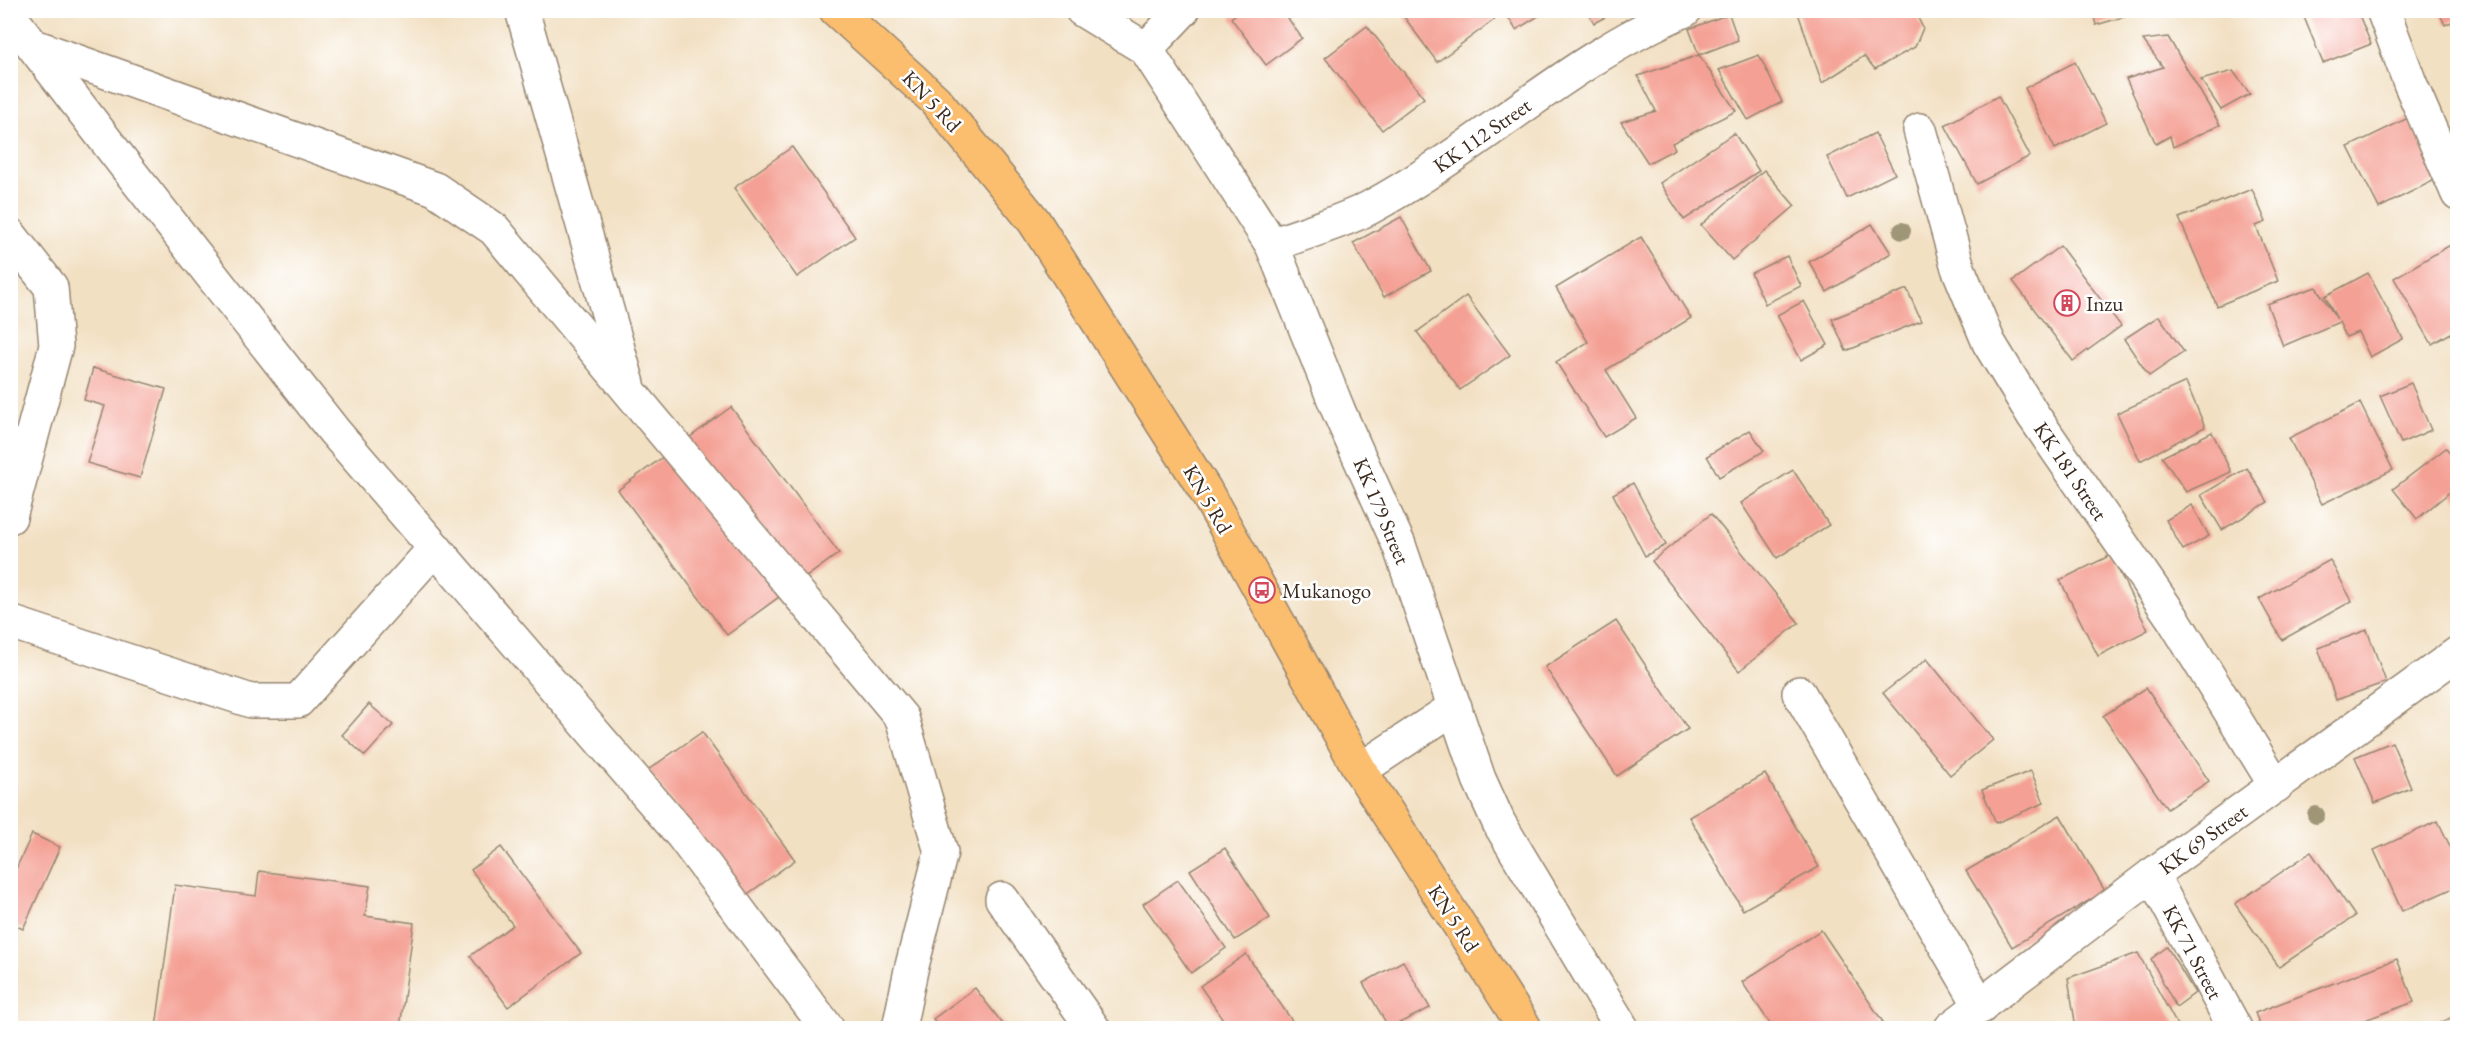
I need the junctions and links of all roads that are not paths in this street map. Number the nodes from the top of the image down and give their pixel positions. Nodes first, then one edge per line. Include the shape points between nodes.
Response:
1 (522, 10) edge
2 (836, 10) edge
3 (1082, 10) edge
4 (1183, 10) edge
5 (1685, 10) edge
6 (2383, 10) edge
7 (10, 16) edge
8 (34, 46) junction
9 (1146, 49) junction
10 (1920, 130) dead end
11 (2457, 194) edge
12 (10, 235) edge
13 (1272, 245) junction
14 (631, 394) junction
15 (10, 517) edge
16 (435, 548) junction
17 (10, 622) edge
18 (2457, 653) edge
19 (1799, 693) dead end
20 (1455, 707) junction
21 (1360, 770) junction
22 (2276, 786) junction
23 (2152, 875) junction
24 (1002, 899) dead end
25 (1981, 1007) junction
26 (827, 1029) edge
27 (898, 1029) edge
28 (1093, 1029) edge
29 (1525, 1029) edge
30 (1623, 1029) edge
31 (1951, 1029) edge
32 (2235, 1029) edge

1 - 14 street
2 - 21 main road, KN 5 Rd via 935,100 1034,220 1205,490
3 - 9 street
4 - 9 street
5 - 13 street, KK 112 Street via 1594,58 1433,169 1367,209
6 - 11 street
7 - 8 street
8 - 14 street via 435,189 494,229
8 - 16 street via 334,431
9 - 13 street, KK 179 Street
10 - 22 street, KK 181 Street via 1958,268 1989,343 2033,415 2174,620
12 - 15 street via 51,287 56,346
13 - 20 street, KK 179 Street via 1339,412 1399,545
14 - 27 street via 902,718 941,852
16 - 17 street via 298,701 251,700
16 - 26 street via 682,835
18 - 22 street, KK 69 Street
19 - 25 street
20 - 21 street
20 - 30 street, KK 179 Street via 1499,823
21 - 29 main road, KN 5 Rd
22 - 23 street, KK 69 Street
23 - 25 street, KK 69 Street
23 - 32 street, KK 71 Street
24 - 28 street
25 - 31 street, KK 69 Street

